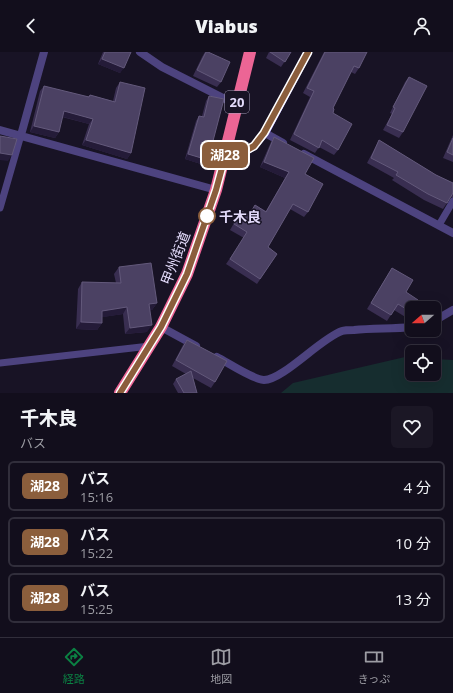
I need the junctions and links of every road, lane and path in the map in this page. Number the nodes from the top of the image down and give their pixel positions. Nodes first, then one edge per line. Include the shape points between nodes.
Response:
1 (44, 52) edge
2 (140, 52) edge
3 (250, 52) edge
4 (308, 52) edge
5 (237, 105) junction
6 (0, 130) edge
7 (264, 133) junction
8 (21, 135) junction
9 (226, 153) junction
10 (216, 190) junction
11 (453, 201) edge
12 (0, 208) edge
13 (439, 225) junction
14 (453, 233) edge
15 (453, 310) edge
16 (441, 317) edge
17 (161, 327) junction
18 (405, 327) edge
19 (150, 346) junction
20 (0, 363) edge
21 (120, 393) edge

1 - 8 street
2 - 5 street via 162,68
3 - 5 highway, 甲州街道 / 20
4 - 7 main road
5 - 9 highway, 甲州街道 / 20
6 - 8 street
7 - 9 main road via 254,146 243,152
7 - 13 street
8 - 10 street
8 - 12 lane
9 - 10 highway, 甲州街道 / 20
10 - 17 highway, 甲州街道 / 20 via 187,274
11 - 13 lane
13 - 14 street
15 - 16 street
17 - 18 street via 264,380 279,374 342,331
17 - 19 highway, 甲州街道 / 20
19 - 20 lane
19 - 21 highway, 甲州街道 / 20

